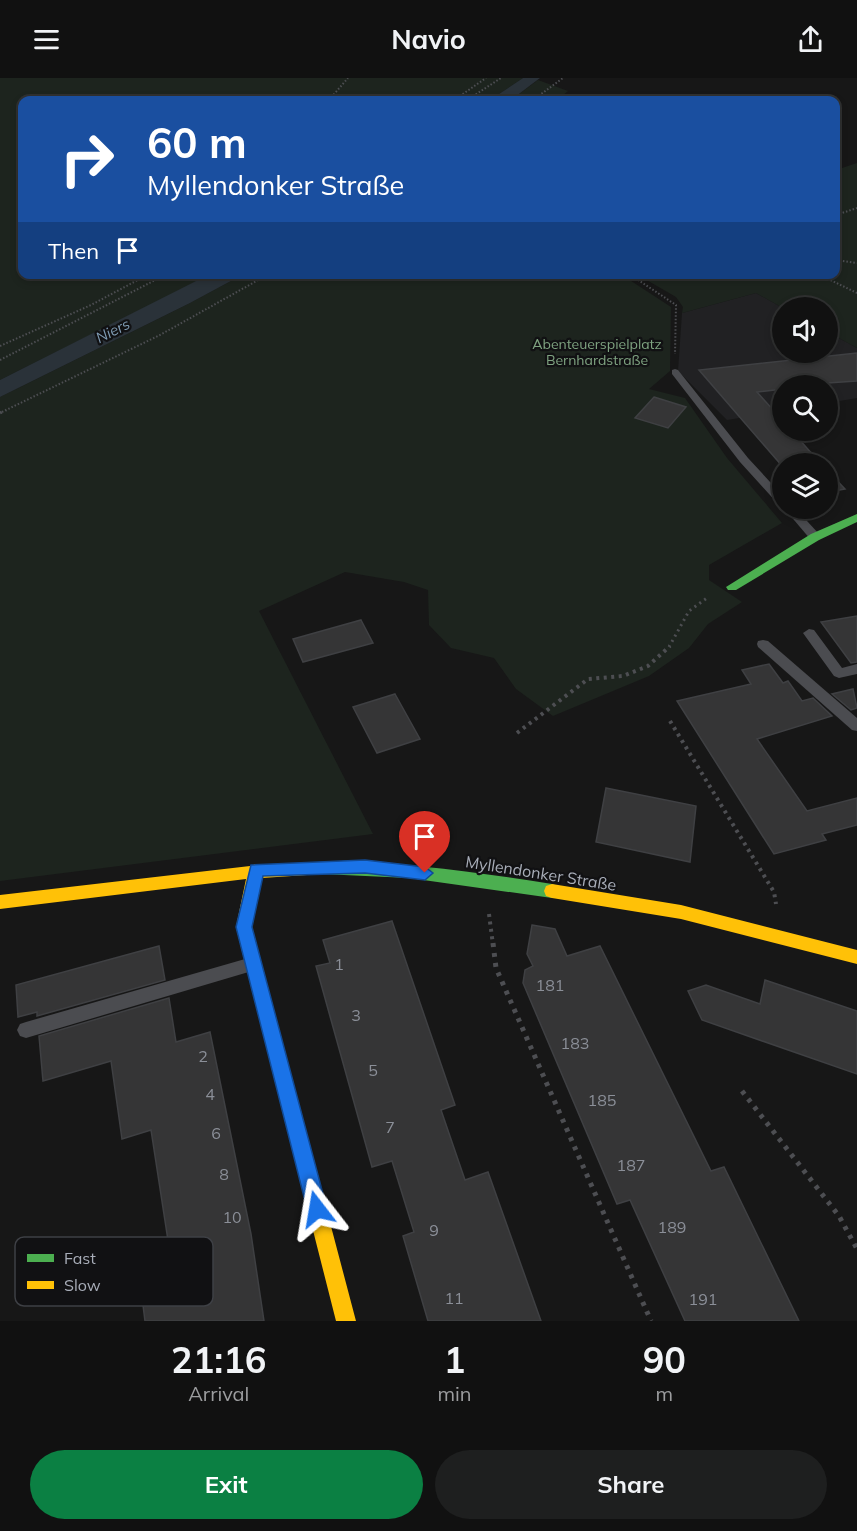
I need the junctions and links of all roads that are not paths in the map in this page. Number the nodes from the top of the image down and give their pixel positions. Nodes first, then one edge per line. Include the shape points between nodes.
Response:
1 (675, 372) road end
2 (772, 491) edge
3 (857, 518) edge
4 (798, 519) edge
5 (814, 537) junction
6 (732, 587) road end
7 (809, 633) dead end
8 (763, 644) dead end
9 (856, 670) edge
10 (857, 726) edge
11 (256, 870) junction
12 (0, 902) edge
13 (857, 957) edge
14 (254, 964) junction
15 (26, 1030) dead end
16 (346, 1321) edge

1 - 2 lane
3 - 5 street
4 - 5 lane
5 - 6 street
7 - 9 lane via 839,673
8 - 10 lane
11 - 12 street, Myllendonker Straße via 81,895
11 - 13 street, Myllendonker Straße via 365,867 485,880 681,912
11 - 14 street via 244,927
14 - 15 lane
14 - 16 street

